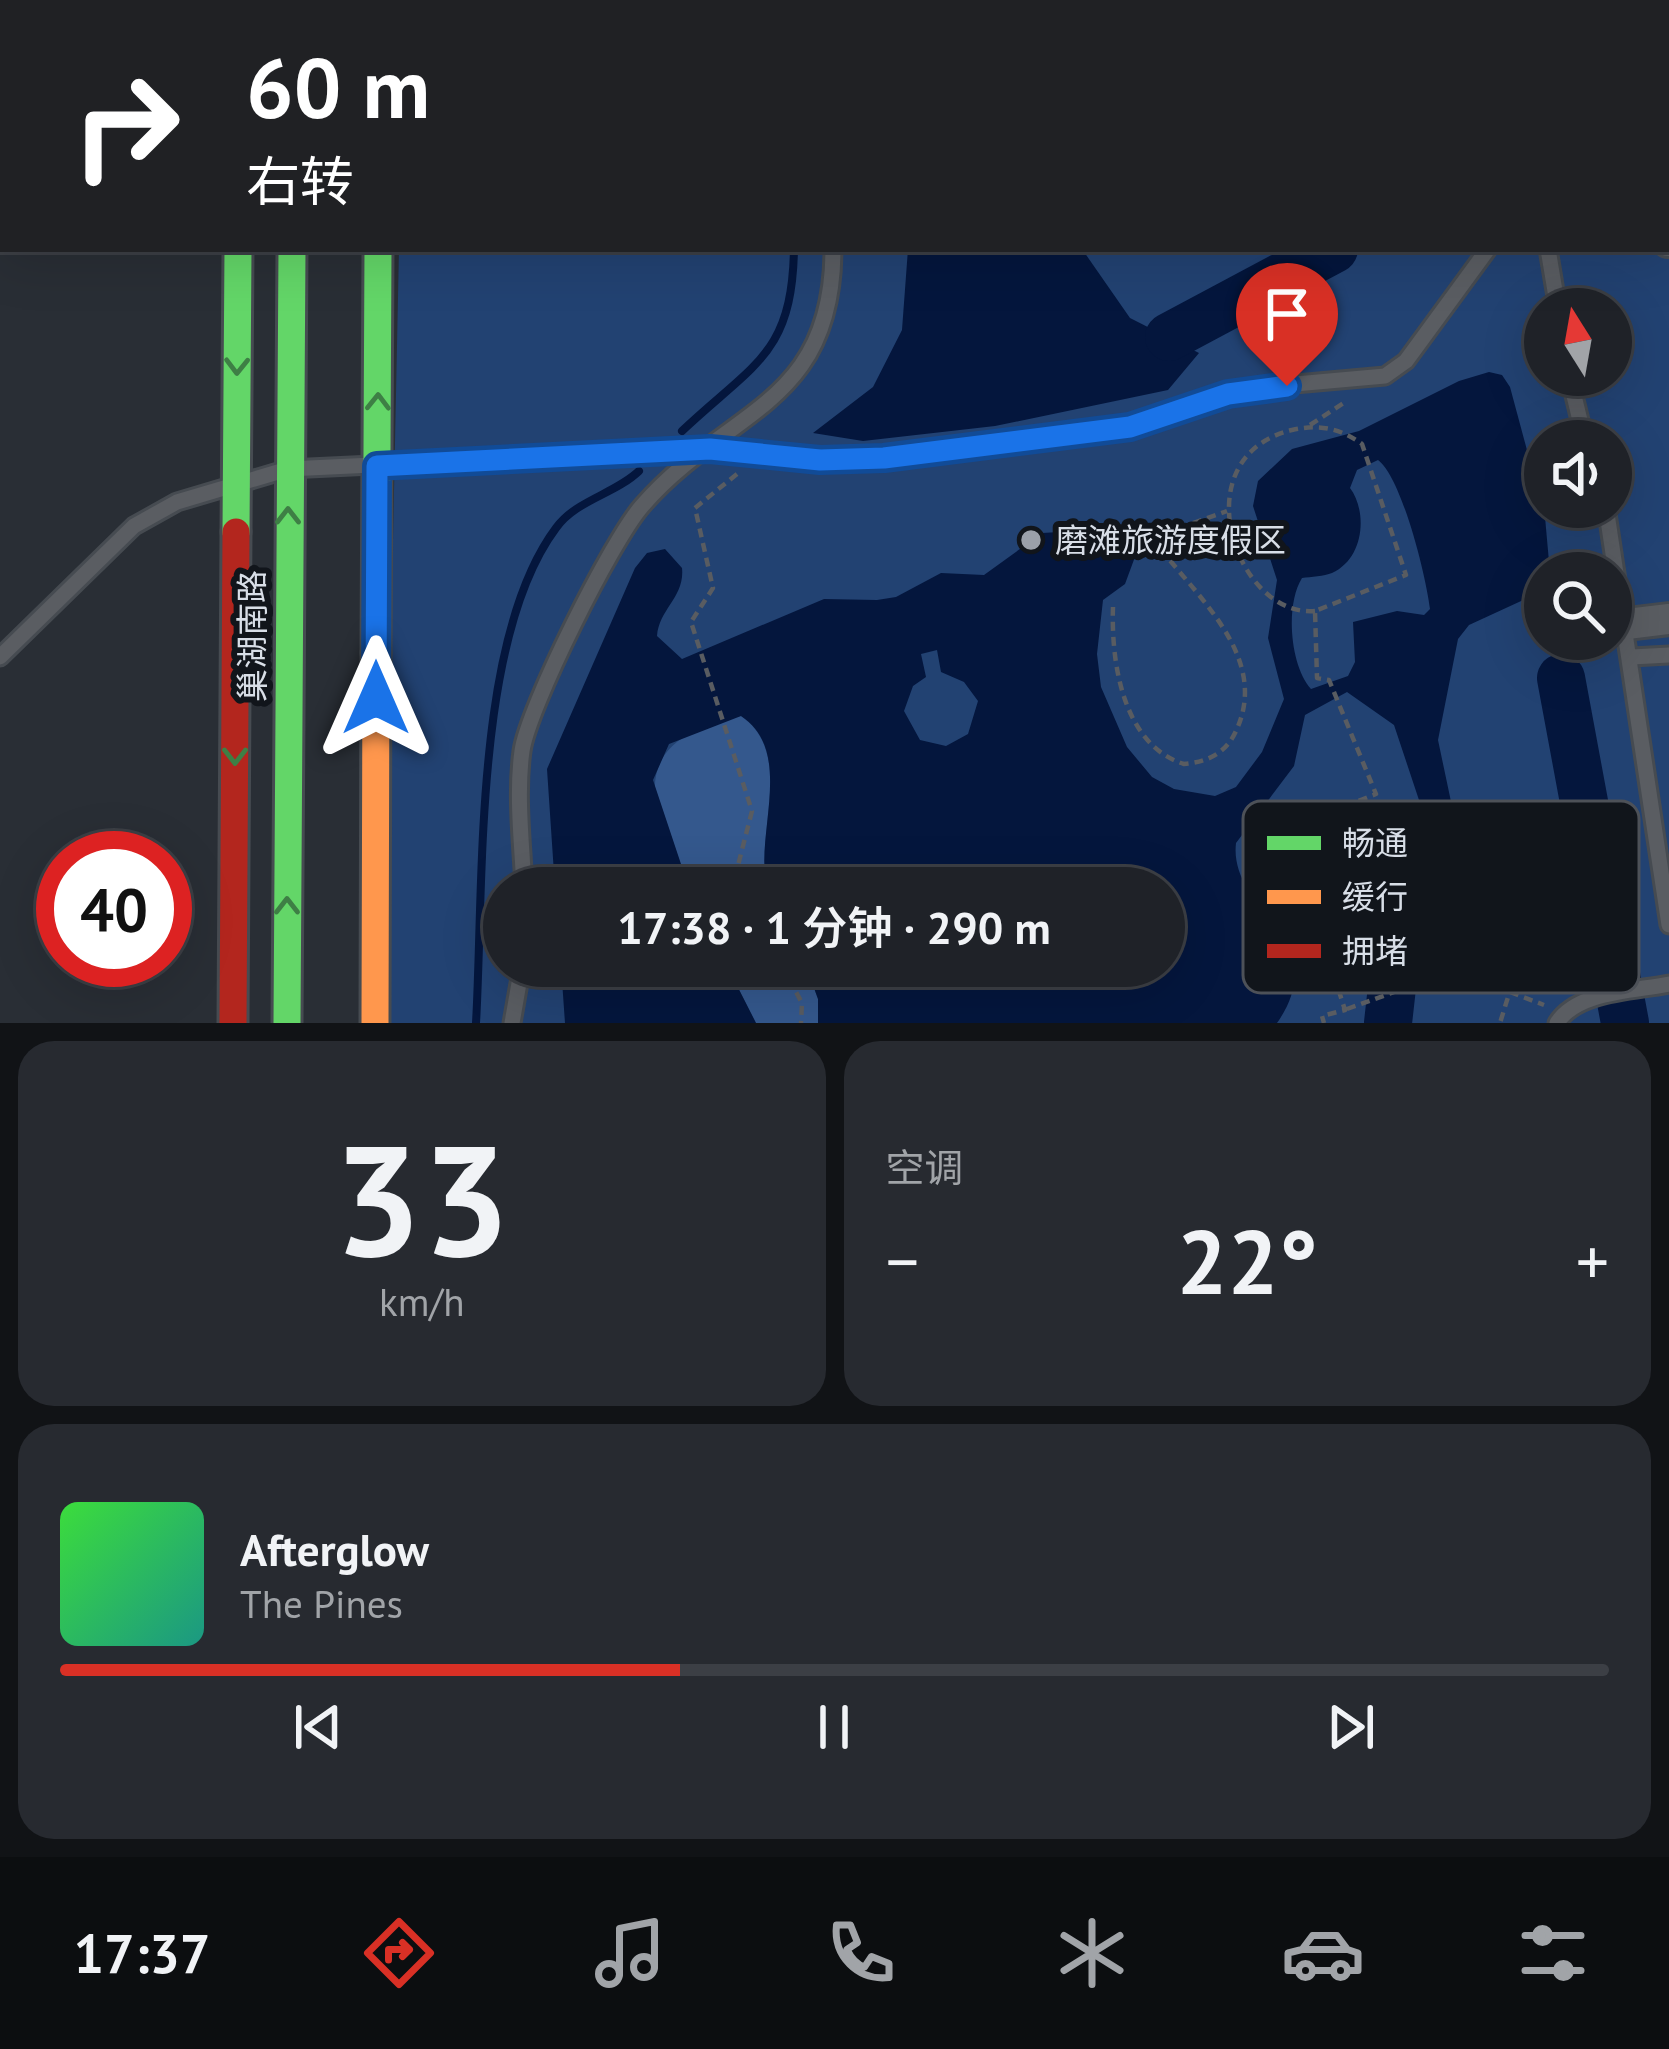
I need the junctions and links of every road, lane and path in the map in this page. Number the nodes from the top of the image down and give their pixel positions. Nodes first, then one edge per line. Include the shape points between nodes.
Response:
1 (238, 252) edge
2 (292, 252) edge
3 (378, 252) edge
4 (833, 252) edge
5 (1486, 252) edge
6 (1548, 252) edge
7 (1554, 288) edge
8 (710, 449) junction
9 (765, 451) junction
10 (377, 466) junction
11 (288, 469) junction
12 (236, 484) junction
13 (1229, 510) junction
14 (1113, 607) dead end
15 (1311, 611) junction
16 (1669, 619) edge
17 (1632, 624) edge
18 (1669, 655) edge
19 (1632, 656) joint
20 (0, 657) edge
21 (1358, 801) edge
22 (524, 867) edge
23 (738, 867) edge
24 (1669, 925) edge
25 (1669, 984) edge
26 (518, 987) edge
27 (793, 987) edge
28 (1639, 990) edge
29 (1340, 993) edge
30 (1392, 993) edge
31 (1510, 993) edge
32 (1512, 993) edge
33 (1623, 993) edge
34 (1346, 1010) junction
35 (1560, 1018) edge
36 (233, 1023) edge
37 (287, 1023) edge
38 (375, 1023) edge
39 (512, 1023) edge
40 (801, 1023) edge
41 (1324, 1023) edge
42 (1500, 1023) edge

1 -> 12 main road, 巢湖南路
2 - 11 main road, 巢湖南路
10 -> 3 main road
4 - 8 lane via 816,347 782,392
5 - 9 lane via 1406,361 1385,376 1261,387 1130,427 884,458
6 - 7 lane
8 - 9 lane
8 - 10 lane
8 - 22 lane via 645,502 612,549 531,721 522,754
9 - 23 path via 694,508 713,588 691,622 752,812
10 - 11 lane
10 - 38 main road
11 - 12 lane
37 -> 11 main road, 巢湖南路
12 - 20 lane via 134,526
12 -> 36 main road, 巢湖南路
13 - 14 path via 1177,529 1168,558 1231,638 1241,665 1245,706 1216,756 1184,764 1148,743 1114,662
13 - 15 path via 1237,546 1262,590 1282,606
13 - 15 path via 1232,477 1248,450 1294,430 1334,428 1362,445 1406,575
15 - 21 path via 1317,678 1329,680 1376,794
16 - 17 street
18 - 19 lane
19 - 24 lane
25 - 28 lane
26 - 39 lane
27 - 40 path
29 - 34 path
30 - 34 path
31 - 42 path
32 - 35 path
33 - 35 lane via 1588,1000
34 - 41 path via 1322,1016

